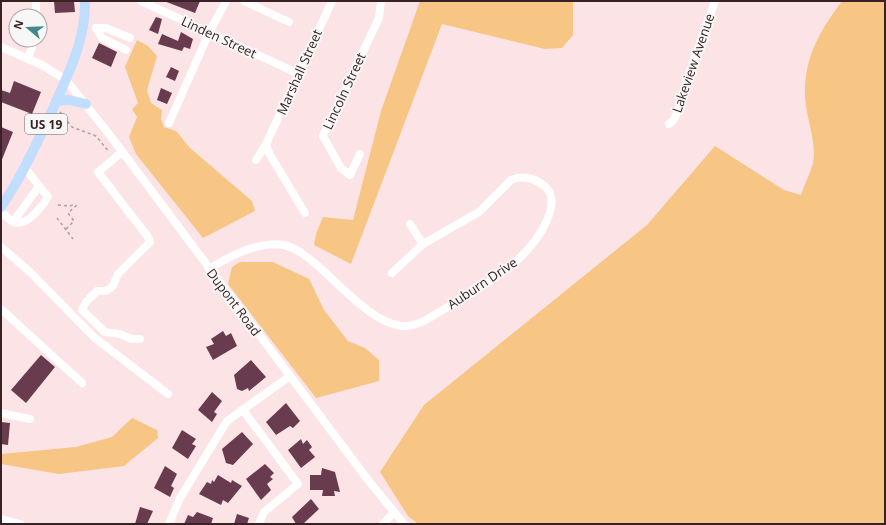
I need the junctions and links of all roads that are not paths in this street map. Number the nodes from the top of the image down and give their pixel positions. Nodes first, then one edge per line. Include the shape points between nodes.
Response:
1 (85, 1) edge
2 (141, 1) edge
3 (226, 1) edge
4 (244, 1) edge
5 (332, 1) edge
6 (381, 1) edge
7 (714, 1) edge
8 (290, 22) dead end
9 (96, 28) joint
10 (209, 33) junction
11 (1, 47) edge
12 (31, 48) edge
13 (28, 59) junction
14 (297, 73) junction
15 (66, 80) junction
16 (56, 101) junction
17 (86, 104) junction
18 (169, 123) dead end
19 (669, 124) dead end
20 (266, 144) junction
21 (122, 152) junction
22 (360, 154) dead end
23 (256, 160) dead end
24 (26, 168) junction
25 (39, 186) junction
26 (1, 207) edge
27 (1, 212) edge
28 (305, 214) dead end
29 (13, 222) junction
30 (410, 224) dead end
31 (423, 244) junction
32 (1, 247) edge
33 (209, 269) junction
34 (392, 273) dead end
35 (1, 309) edge
36 (140, 339) dead end
37 (290, 376) junction
38 (82, 382) dead end
39 (168, 394) dead end
40 (243, 410) junction
41 (1, 413) edge
42 (30, 419) dead end
43 (394, 512) junction
44 (1, 519) edge
45 (400, 523) edge
46 (20, 524) edge
47 (170, 524) edge
48 (259, 524) edge
49 (384, 524) edge

1 - 15 main road, US 19 via 81,38
2 - 10 street, Linden Street
3 - 10 street
4 - 8 street
5 - 14 street, Marshall Street
6 - 22 street, Lincoln Street via 379,18 323,136 341,168 350,175
7 - 19 street, Lakeview Avenue via 678,111
9 - 9 street via 102,38 128,44 106,28
10 - 14 street, Linden Street
10 - 18 street
11 - 13 street, Dupont Road
12 - 13 street
13 - 15 street, Dupont Road
14 - 20 street, Marshall Street
15 - 16 main road, US 19
15 - 17 street, Dupont Road
16 - 17 main road via 69,100
16 - 24 main road, US 19
17 - 21 street, Dupont Road
20 - 23 street, Marshall Street
20 - 28 street
21 - 33 street, Dupont Road
21 - 36 street via 98,172 150,242 118,274 113,286 106,291 97,291 82,310 104,332
24 - 25 street
24 - 26 main road, US 19
25 - 29 street
25 - 29 street via 48,197 34,216
27 - 29 street
30 - 31 street
31 - 33 street, Auburn Drive via 479,212 511,180 525,178 536,181 549,190 551,207 548,217 540,236 527,252 501,273 415,325 396,325 384,321 304,254 282,245 264,246 239,253
31 - 34 street, Auburn Drive
32 - 39 street via 30,272 95,338
33 - 37 street, Dupont Road
35 - 38 street
37 - 40 street
37 - 43 street, Dupont Road
40 - 47 street via 227,421 222,428 180,498
40 - 48 street via 298,484 264,512
41 - 42 street
43 - 45 street, Dupont Road
43 - 49 street
44 - 46 street

